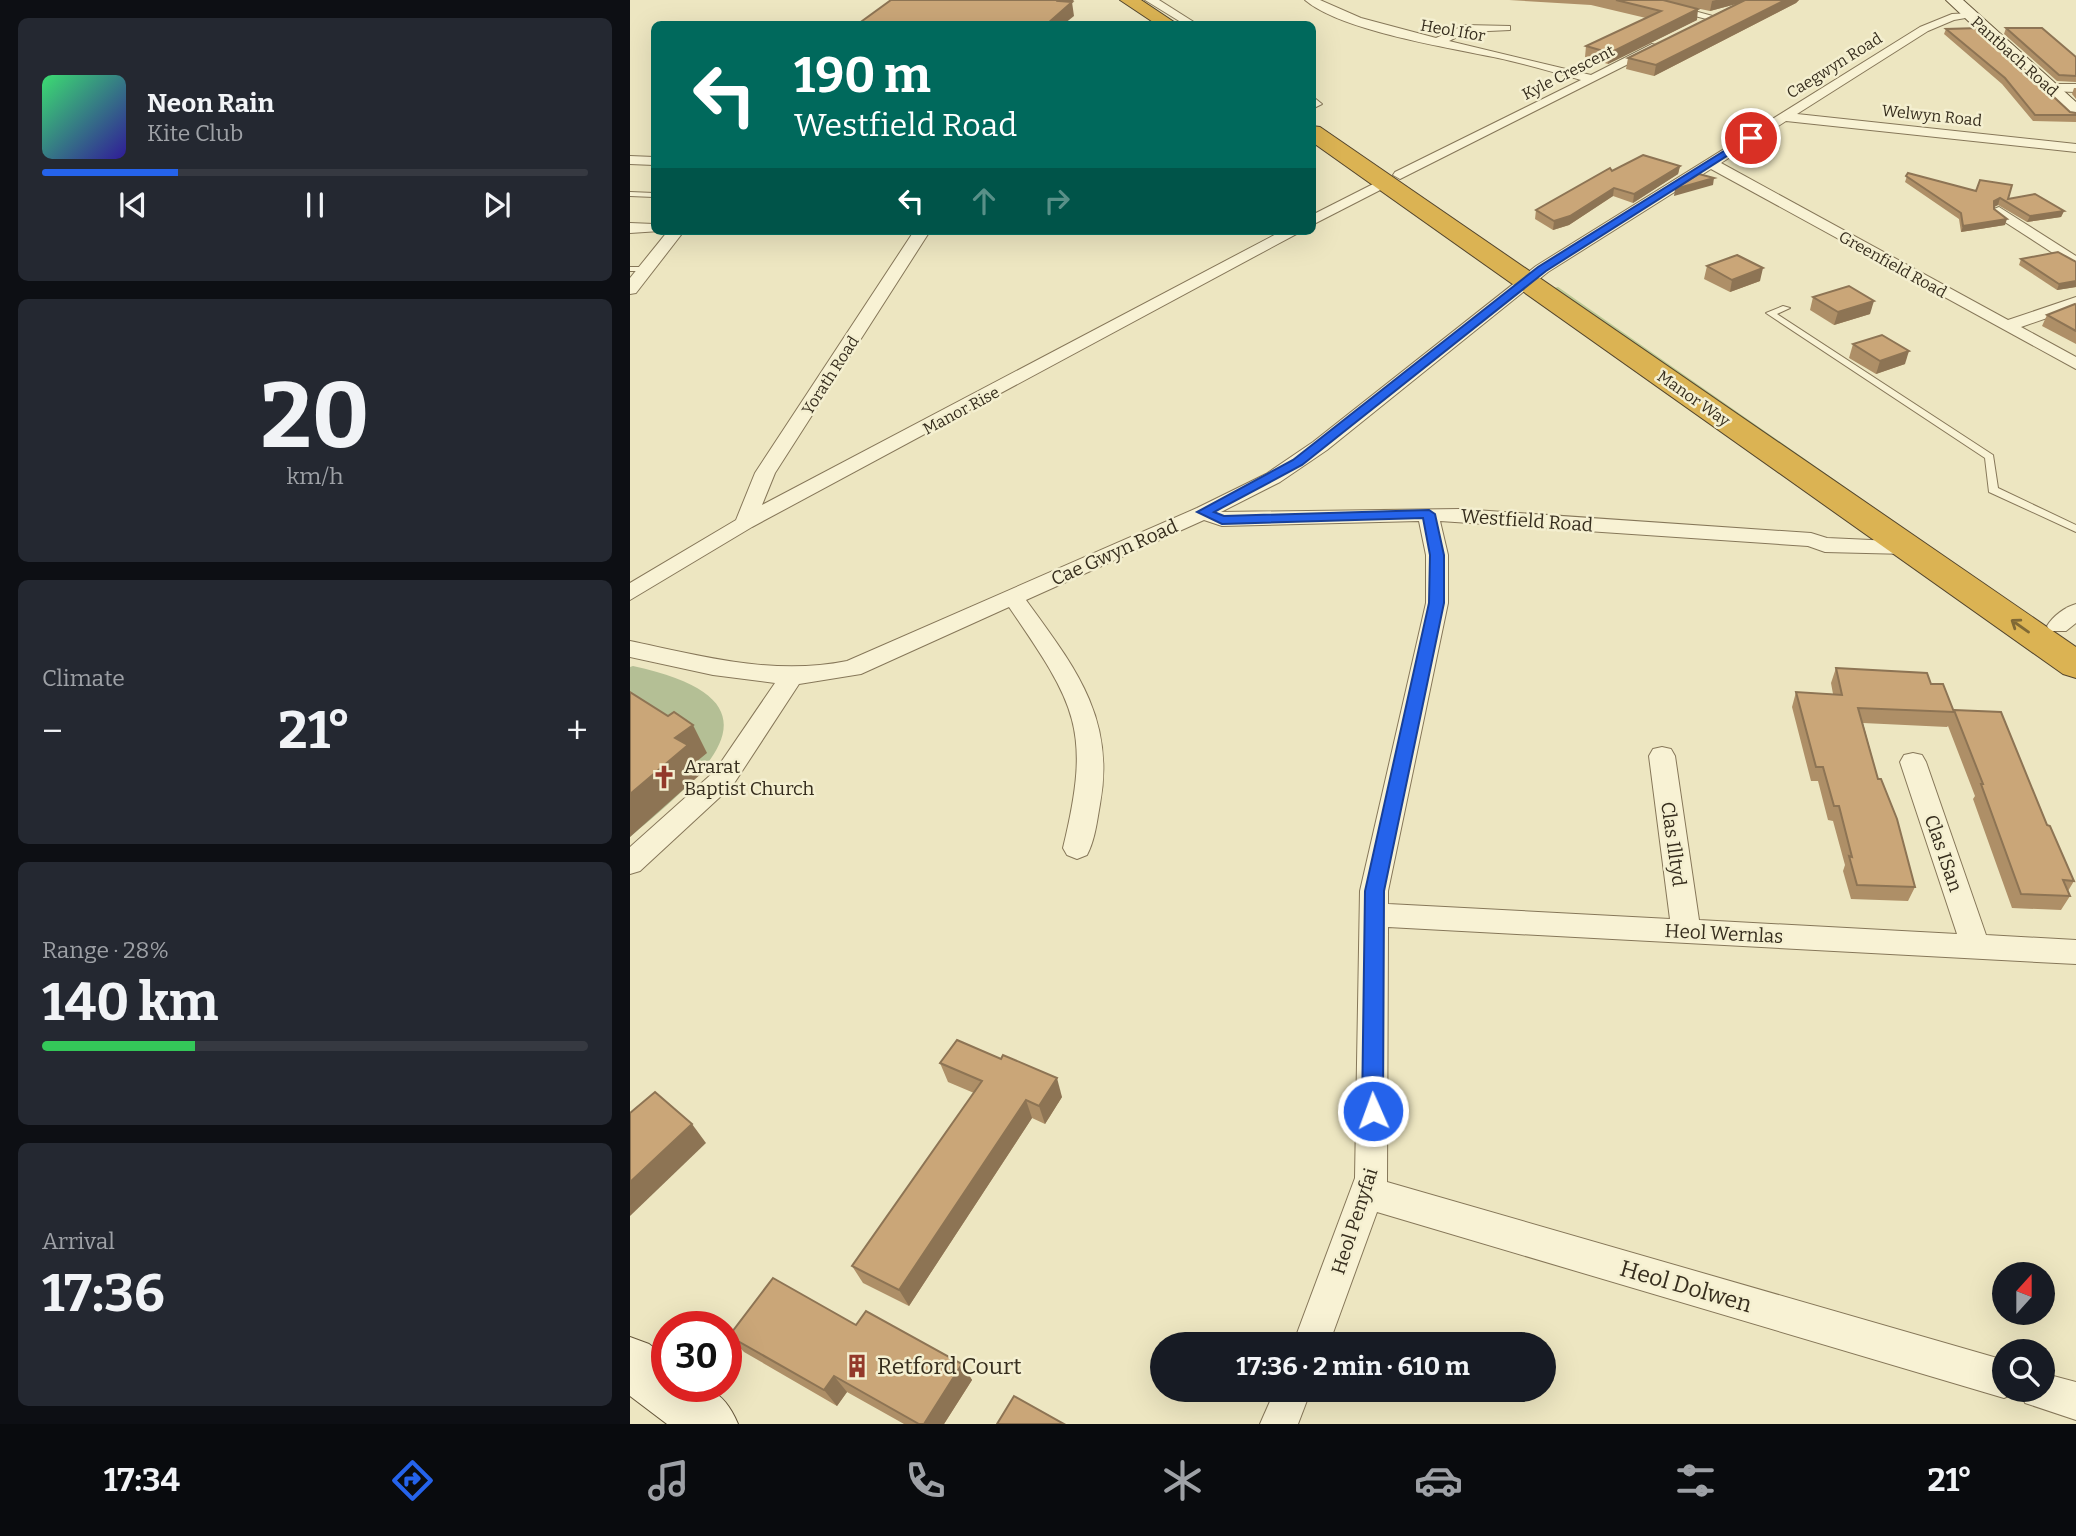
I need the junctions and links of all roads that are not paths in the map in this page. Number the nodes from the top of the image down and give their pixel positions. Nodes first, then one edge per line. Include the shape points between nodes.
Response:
1 (1110, 0) edge
2 (1129, 0) edge
3 (1151, 0) edge
4 (1311, 0) edge
5 (1640, 0) edge
6 (1954, 0) edge
7 (1971, 16) junction
8 (1143, 21) edge
9 (1163, 21) edge
10 (1186, 21) edge
11 (1506, 27) dead end
12 (1693, 29) edge
13 (1672, 39) edge
14 (1434, 44) junction
15 (1593, 79) junction
16 (2051, 88) junction
17 (2076, 88) edge
18 (2076, 112) edge
19 (1784, 117) junction
20 (1316, 120) edge
21 (1316, 134) edge
22 (2076, 148) edge
23 (630, 160) edge
24 (651, 161) edge
25 (1710, 163) junction
26 (1393, 179) junction
27 (630, 194) edge
28 (651, 195) edge
29 (1999, 212) edge
30 (1316, 219) edge
31 (630, 228) edge
32 (651, 229) edge
33 (672, 235) edge
34 (919, 235) edge
35 (1286, 235) edge
36 (2076, 262) edge
37 (638, 269) edge
38 (1534, 276) junction
39 (630, 289) edge
40 (2076, 302) edge
41 (1786, 308) dead end
42 (2006, 326) junction
43 (2076, 364) edge
44 (1204, 512) junction
45 (1859, 513) junction
46 (1429, 514) junction
47 (745, 523) junction
48 (2076, 529) edge
49 (1811, 540) junction
50 (1907, 547) junction
51 (630, 593) edge
52 (1013, 597) junction
53 (2070, 626) edge
54 (630, 649) edge
55 (2076, 665) edge
56 (791, 678) junction
57 (1662, 756) dead end
58 (1913, 762) dead end
59 (1077, 848) dead end
60 (630, 863) edge
61 (1373, 915) junction
62 (1686, 932) junction
63 (1975, 944) junction
64 (2076, 952) edge
65 (1368, 1193) junction
66 (1316, 1332) edge
67 (630, 1363) edge
68 (1992, 1375) edge
69 (2055, 1395) edge
70 (2076, 1401) edge
71 (1288, 1402) edge
72 (711, 1424) edge
73 (1279, 1424) edge

1 - 8 highway
2 - 9 highway
3 - 10 street
4 - 14 street, Heol Ifor via 1376,29
5 - 12 street via 1719,16
6 - 7 street, Pantbach Road
7 - 16 street, Pantbach Road
7 - 19 street, Caegwyn Road via 1934,23
11 - 14 street via 1465,29
13 - 15 street, Kyle Crescent
14 - 15 street, Heol Ifor
15 - 26 street, Kyle Crescent
16 - 17 street
16 - 18 street, Pantbach Road
19 - 22 street, Welwyn Road
19 - 25 street, Caegwyn Road
20 - 26 highway, Manor Way
21 - 26 highway, Manor Way
23 - 24 street
25 - 38 street, Caegwyn Road
25 - 42 street, Greenfield Road
26 - 30 street
26 - 38 highway, Manor Way
27 - 28 lane
29 - 36 street
31 - 32 street
33 - 37 street
34 - 47 street, Yorath Road via 765,473
35 - 47 street, Manor Rise
37 - 39 street
38 - 44 street, Cae Gwyn Road via 1297,463
38 - 45 highway, Manor Way
38 - 53 highway, Manor Way
40 - 42 street
41 - 48 lane via 1770,313 1990,457 1993,490
42 - 43 street, Greenfield Road
44 - 46 street, Westfield Road via 1222,520
44 - 52 street, Cae Gwyn Road
45 - 49 street, Westfield Road via 1856,526 1844,535
45 - 50 highway, Manor Way
46 - 49 street, Westfield Road
46 - 61 street, Heol Penyfai via 1437,555 1437,603 1378,869
47 - 51 street, Manor Rise
49 - 50 street, Westfield Road via 1825,545
55 -> 50 highway, Manor Way
52 - 56 street, Cae Gwyn Road via 853,668
52 - 59 street via 1068,681 1090,726 1093,768
54 - 56 street, Cae Gwyn Road
56 - 60 street via 724,778
57 - 62 street, Clas Illtyd
58 - 63 street, Clas ISan
61 - 62 street, Heol Wernlas
61 - 65 street, Heol Penyfai via 1375,1154
62 - 63 street, Heol Wernlas
63 - 64 street, Heol Wernlas
65 - 66 street, Heol Penyfai
65 - 68 street, Heol Dolwen
67 - 72 street
69 - 70 street
71 - 73 street

